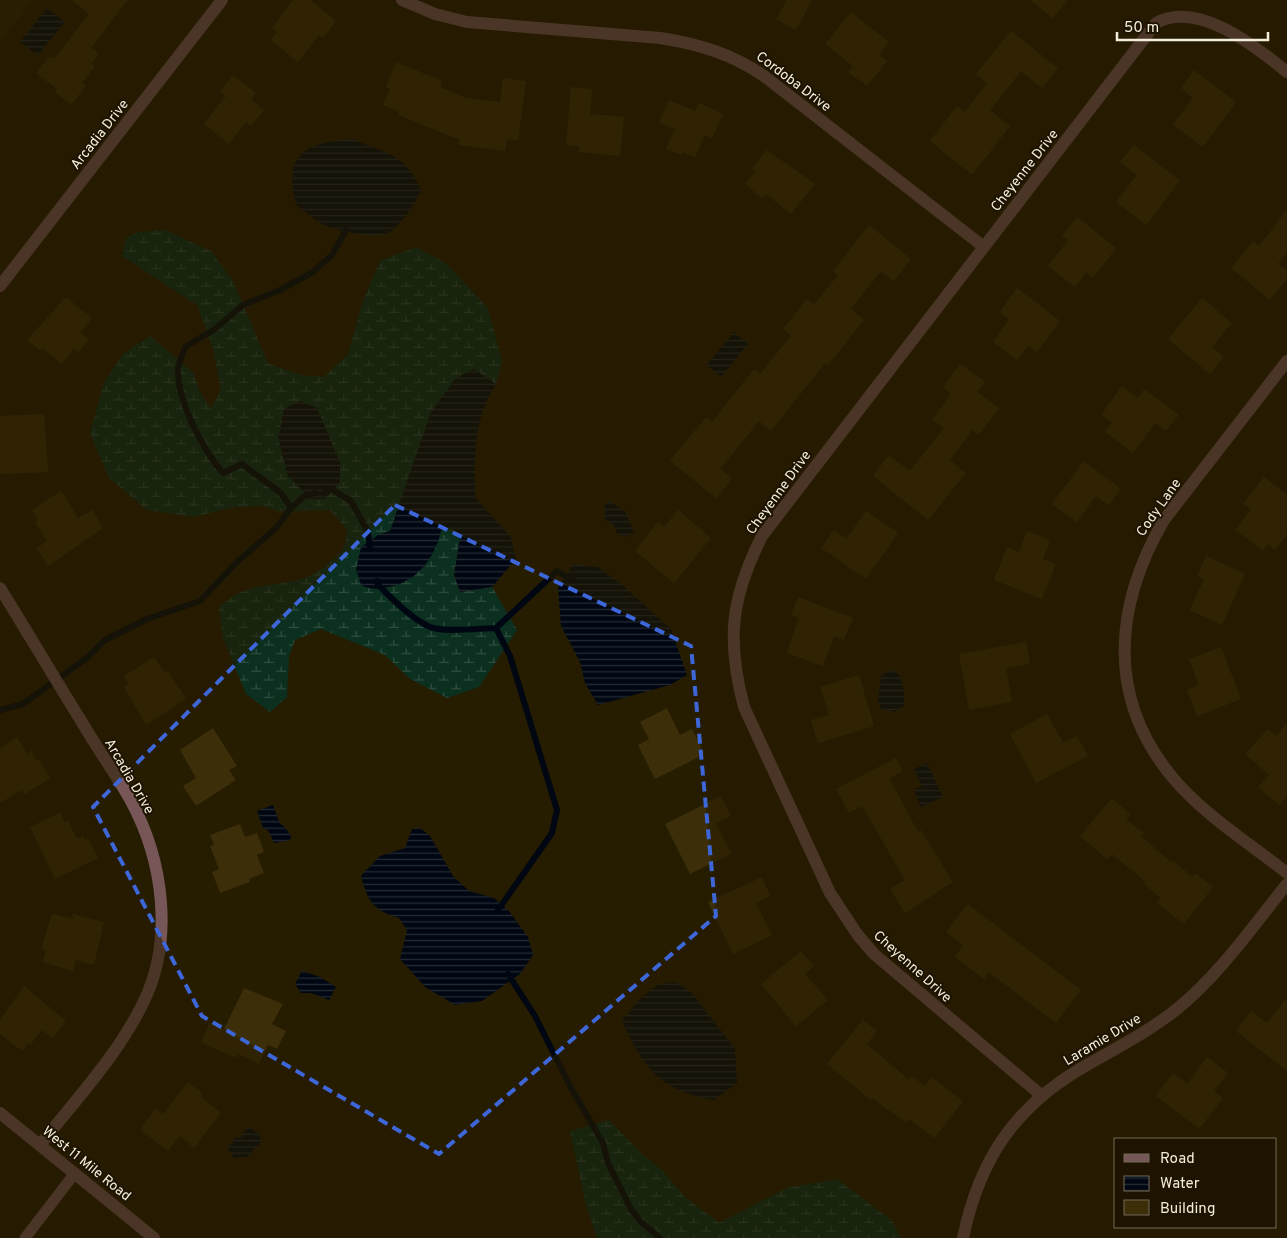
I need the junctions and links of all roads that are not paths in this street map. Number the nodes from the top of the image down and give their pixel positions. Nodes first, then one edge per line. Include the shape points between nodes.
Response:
1 (222, 0) edge
2 (402, 0) edge
3 (1287, 72) edge
4 (984, 248) junction
5 (0, 286) edge
6 (1287, 362) edge
7 (0, 588) edge
8 (1287, 873) edge
9 (1287, 884) edge
10 (1042, 1094) junction
11 (0, 1112) edge
12 (40, 1145) junction
13 (75, 1173) junction
14 (24, 1238) edge
15 (154, 1238) edge
16 (963, 1238) edge

1 - 5 street, Arcadia Drive
2 - 4 street, Cordoba Drive via 435,14 467,22 660,38 725,53 764,76
3 - 4 street, Cheyenne Drive via 1218,19 1201,12 1182,10 1163,17
4 - 10 street, Cheyenne Drive via 762,536 746,568 736,600 733,647 737,681 751,724 842,914 874,954
6 - 8 street, Cody Lane via 1164,520 1147,548 1128,605 1123,661 1139,721 1156,755 1198,802
7 - 12 street, Arcadia Drive via 131,801 149,842 160,886 158,952 145,1000 110,1057
9 - 10 street, Laramie Drive via 1238,945 1178,1009
10 - 16 street, Laramie Drive via 1007,1131 990,1158
11 - 12 street, West 11 Mile Road
12 - 13 street, West 11 Mile Road
13 - 14 lane
13 - 15 street, West 11 Mile Road

